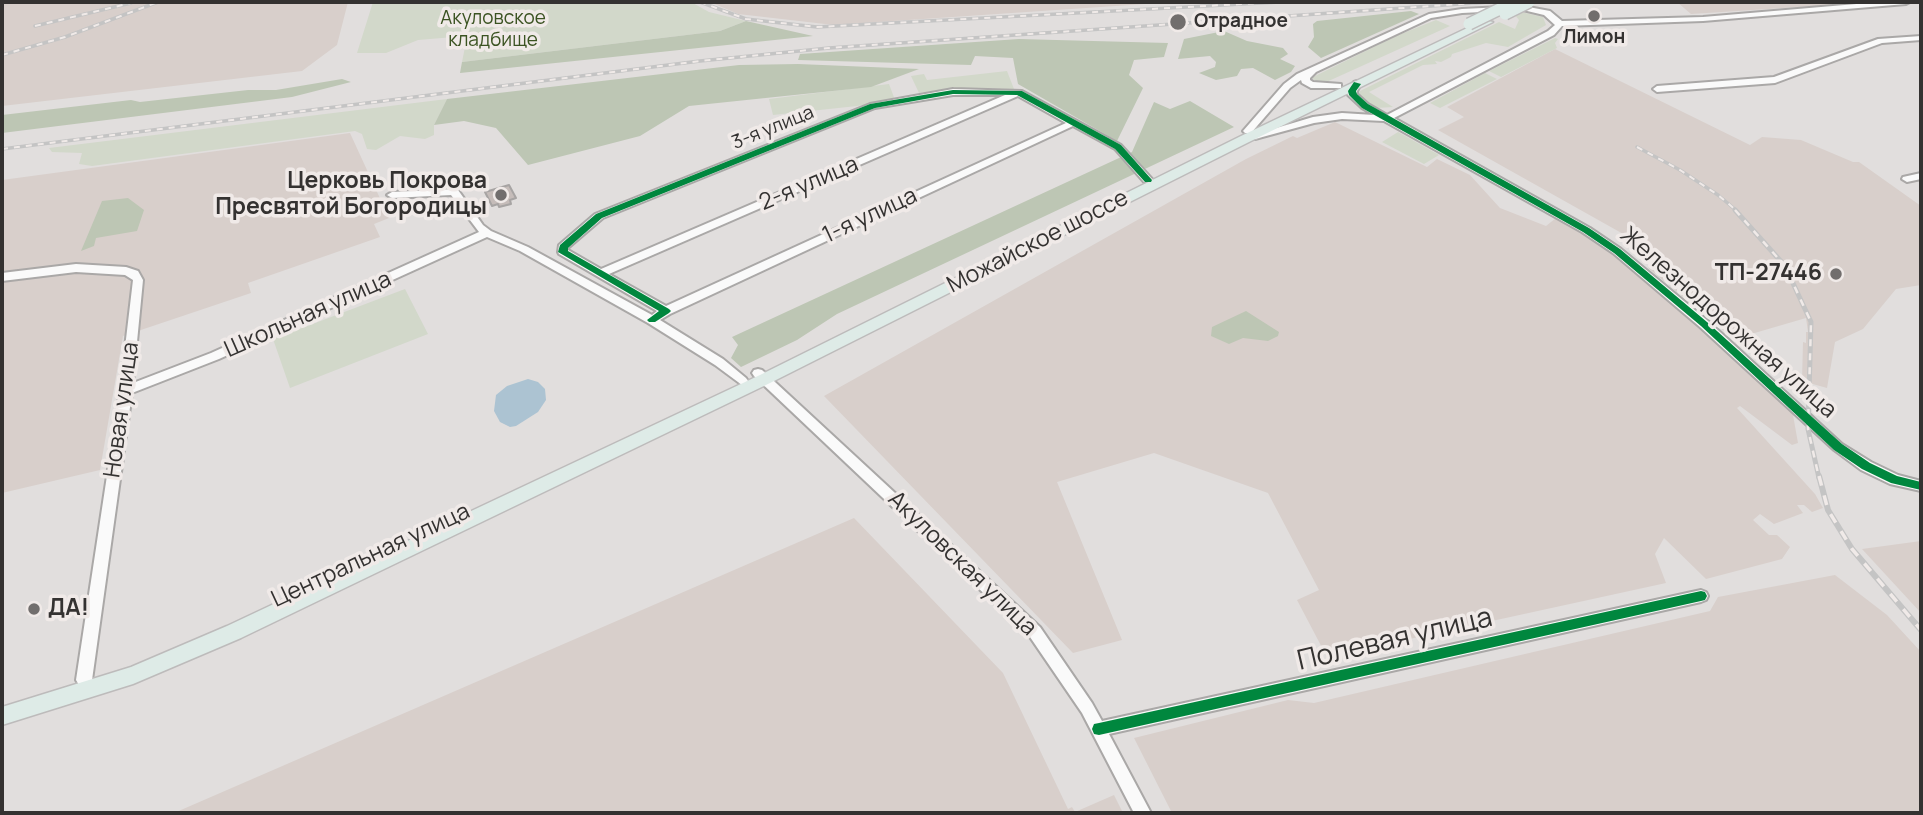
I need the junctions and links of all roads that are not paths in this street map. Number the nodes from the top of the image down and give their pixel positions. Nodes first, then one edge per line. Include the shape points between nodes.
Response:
1 (1514, 2) edge
2 (1529, 2) edge
3 (1906, 2) edge
4 (1559, 24) junction
5 (1921, 38) edge
6 (1313, 70) junction
7 (1357, 85) junction
8 (1338, 86) junction
9 (1657, 89) dead end
10 (1019, 93) junction
11 (1388, 118) junction
12 (1075, 122) junction
13 (1246, 135) junction
14 (1921, 176) edge
15 (1907, 179) dead end
16 (1148, 180) junction
17 (392, 195) dead end
18 (487, 233) junction
19 (600, 274) junction
20 (2, 277) edge
21 (666, 311) junction
22 (652, 320) junction
23 (762, 376) junction
24 (737, 383) junction
25 (126, 390) junction
26 (698, 410) joint
27 (1921, 486) edge
28 (1700, 596) dead end
29 (84, 680) junction
30 (3, 714) edge
31 (1099, 729) junction
32 (1143, 813) edge

1 - 8 main road, Можайское шоссе, bridge
2 - 7 main road, Можайское шоссе, bridge
3 - 4 street via 1703,19
4 - 6 street via 1547,13 1523,8 1439,14
4 - 11 street via 1551,33
5 - 9 street via 1881,41 1775,80
6 - 8 street via 1306,77 1311,85
6 - 13 street via 1287,86
7 - 11 street, Железнодорожная улица via 1352,91 1358,101
7 - 13 main road, Можайское шоссе
8 - 13 main road, Можайское шоссе
10 - 12 street
10 - 19 street, 2-я улица
10 - 19 street, 3-я улица via 940,93 863,109 599,216 569,241 563,252
11 - 13 street via 1342,116
11 - 27 street, Железнодорожная улица via 1617,251 1838,447 1866,467
12 - 16 street via 1118,147
12 - 21 street, 1-я улица
13 - 16 main road, Можайское шоссе
13 - 23 main road, Можайское шоссе
14 - 15 street
16 - 23 main road, Можайское шоссе
17 - 18 street via 454,192
18 - 22 street via 524,248
18 - 25 street, Школьная улица via 215,356
19 - 21 street
20 - 25 street, Новая улица via 64,268 134,274 138,280
21 - 22 street, 1-я улица
22 - 24 street via 719,362
23 - 24 main road, Можайское шоссе
23 - 26 main road, Можайское шоссе
23 - 31 street, Акуловская улица via 1035,632
24 - 29 main road, Центральная улица via 201,637
25 - 29 street, Новая улица
26 - 30 main road, Центральная улица via 186,654
28 - 31 street, Полевая улица
29 - 30 main road, Центральная улица
31 - 32 street, Акуловская улица

